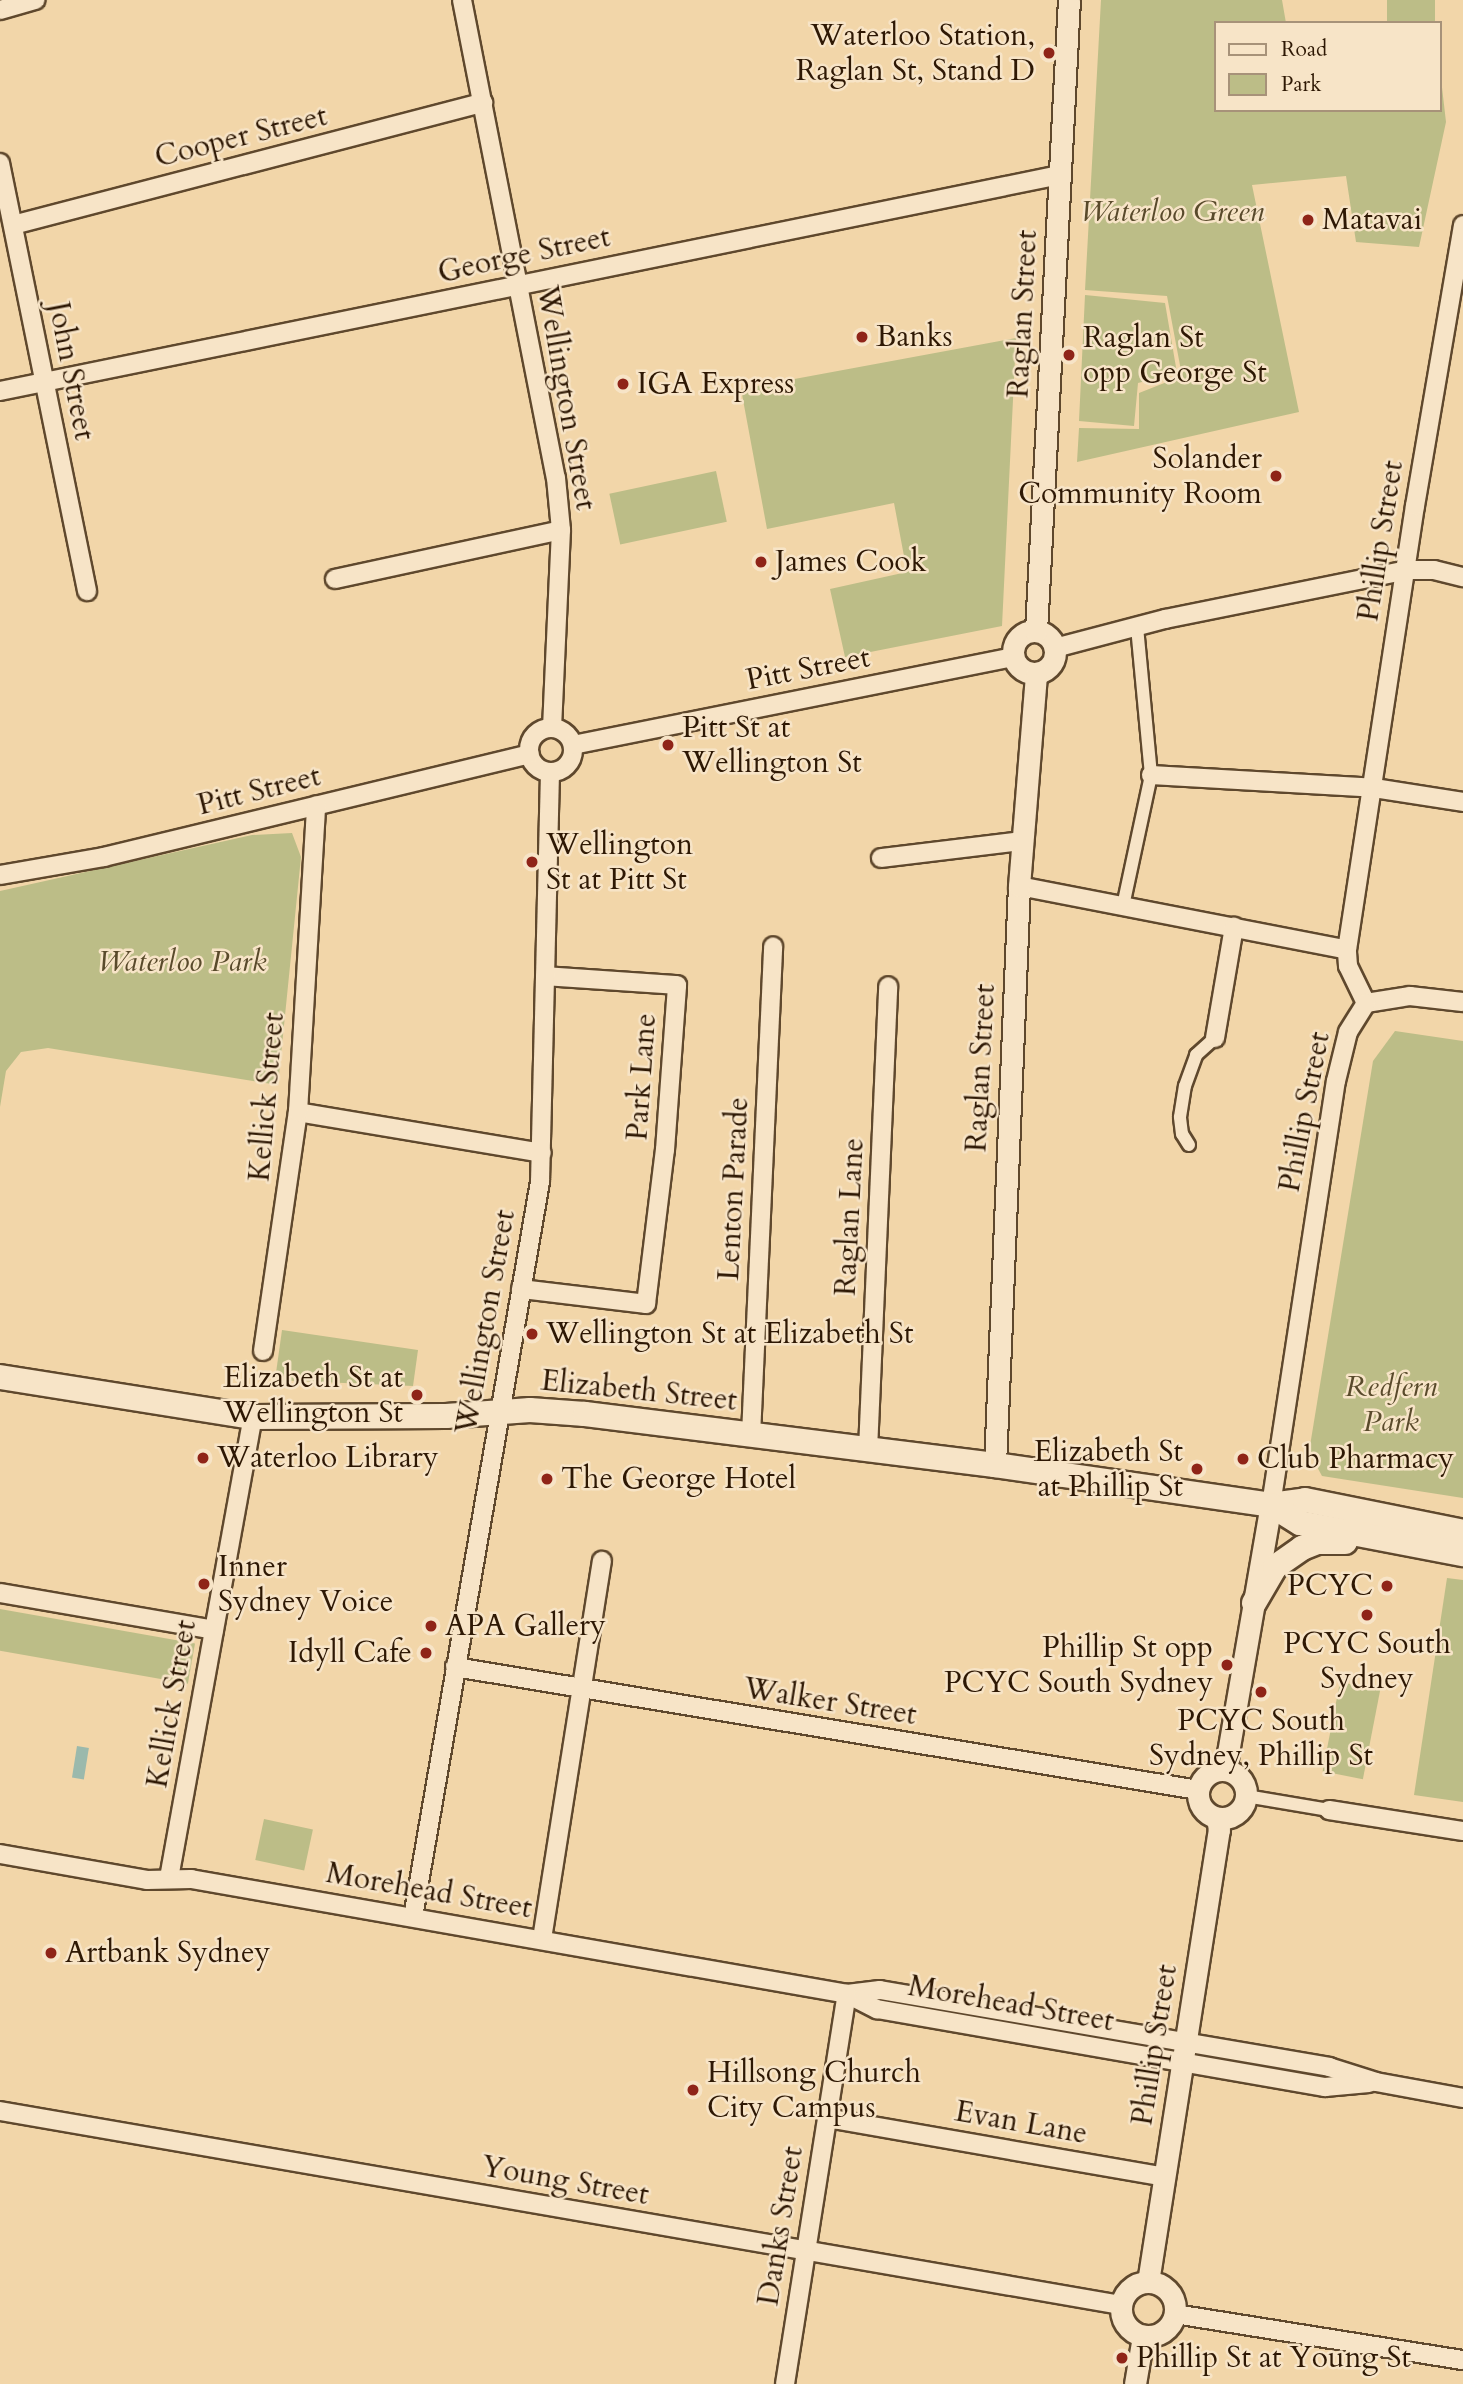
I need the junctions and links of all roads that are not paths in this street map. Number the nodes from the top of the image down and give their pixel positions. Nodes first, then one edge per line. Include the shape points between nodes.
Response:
1 (36, 0) edge
2 (462, 0) edge
3 (1069, 0) edge
4 (0, 10) edge
5 (483, 103) junction
6 (0, 163) edge
7 (1060, 175) junction
8 (13, 225) junction
9 (1463, 225) edge
10 (517, 285) junction
11 (45, 381) junction
12 (0, 391) edge
13 (561, 530) junction
14 (1407, 570) junction
15 (1463, 577) edge
16 (335, 579) dead end
17 (87, 590) dead end
18 (1138, 626) junction
19 (1036, 631) junction
20 (1055, 648) junction
21 (1013, 657) junction
22 (1036, 674) junction
23 (552, 727) junction
24 (573, 745) junction
25 (530, 754) junction
26 (550, 772) junction
27 (1151, 775) junction
28 (1374, 788) junction
29 (1463, 802) edge
30 (316, 806) junction
31 (1022, 841) junction
32 (881, 858) dead end
33 (0, 875) edge
34 (1019, 887) junction
35 (1124, 906) junction
36 (1234, 927) junction
37 (774, 946) dead end
38 (1347, 950) junction
39 (545, 976) junction
40 (888, 986) dead end
41 (1463, 1002) edge
42 (1366, 1003) junction
43 (1215, 1038) joint
44 (298, 1112) junction
45 (1189, 1145) dead end
46 (542, 1153) junction
47 (521, 1289) junction
48 (263, 1351) dead end
49 (0, 1377) edge
50 (499, 1412) junction
51 (253, 1417) junction
52 (751, 1435) junction
53 (868, 1450) junction
54 (995, 1465) junction
55 (1270, 1505) junction
56 (1463, 1532) edge
57 (1381, 1538) junction
58 (1463, 1554) edge
59 (602, 1560) dead end
60 (0, 1593) edge
61 (1254, 1602) junction
62 (214, 1630) junction
63 (454, 1667) junction
64 (582, 1690) junction
65 (1224, 1770) junction
66 (1198, 1790) junction
67 (1246, 1796) junction
68 (1329, 1810) joint
69 (1217, 1818) junction
70 (1463, 1830) edge
71 (0, 1854) edge
72 (169, 1878) junction
73 (412, 1917) junction
74 (542, 1940) junction
75 (847, 1994) junction
76 (1184, 2052) junction
77 (1463, 2098) edge
78 (0, 2111) edge
79 (827, 2118) junction
80 (1165, 2177) junction
81 (806, 2252) junction
82 (1149, 2282) junction
83 (1121, 2305) junction
84 (1175, 2314) junction
85 (1143, 2336) junction
86 (1463, 2360) edge
87 (785, 2384) edge
88 (1135, 2384) edge

1 - 4 street
2 - 5 street, Wellington Street
3 - 7 street, Raglan Street
5 - 8 street, Cooper Street
5 - 10 street, Wellington Street
6 - 8 street, John Street
7 - 10 street, George Street
7 - 19 street, Raglan Street
8 - 11 street, John Street
9 - 14 street, Phillip Street
10 - 11 street, George Street
10 - 13 street, Wellington Street via 556,478
11 - 12 street, George Street
11 - 17 street, John Street
13 - 16 street
13 - 23 street, Wellington Street
14 - 15 street
14 - 18 street
14 - 28 street, Phillip Street
18 - 20 street
18 - 27 street
19 - 20 street via 1048,636
19 - 21 street via 1018,638
20 - 22 street via 1049,668
21 - 22 street via 1019,668
21 - 24 street, Pitt Street
22 - 31 street, Raglan Street
23 - 24 street via 566,732
23 - 25 street via 535,735
24 - 26 street via 568,764
25 - 26 street via 537,766
25 - 30 street, Pitt Street
26 - 39 street, Wellington Street
27 - 28 street
27 - 35 street
28 - 29 street
28 - 38 street, Phillip Street
30 - 33 street, Pitt Street via 104,857
30 - 44 street, Kellick Street
31 - 32 street
31 - 34 street, Raglan Street
34 - 35 street
34 - 54 street, Raglan Street
35 - 36 street
36 - 38 street
36 - 43 street
37 - 52 street, Lenton Parade
38 - 42 street, Phillip Street via 1348,965
39 - 46 street, Wellington Street
39 - 47 street, Park Lane via 677,985 665,1150 646,1304
40 - 53 street, Raglan Lane
41 - 42 street via 1410,996
42 - 55 street, Phillip Street via 1348,1032 1338,1070
43 - 45 street via 1196,1055 1185,1086 1182,1134
44 - 46 street
44 - 48 street, Kellick Street
46 - 47 street, Wellington Street
47 - 50 street, Wellington Street
49 - 51 main road, Elizabeth Street
50 - 51 main road, Elizabeth Street
50 - 52 main road, Elizabeth Street via 539,1410
50 - 63 street, Wellington Street
51 - 62 street, Kellick Street
52 - 53 main road, Elizabeth Street
53 - 54 main road, Elizabeth Street
54 - 55 main road, Elizabeth Street
55 - 56 main road, Elizabeth Street via 1305,1500
55 - 57 main road, Elizabeth Street via 1300,1523
55 - 61 street, Phillip Street
57 - 58 main road, Elizabeth Street
57 - 61 main road via 1318,1542 1302,1548 1275,1567
59 - 64 street
60 - 62 street
61 - 65 street, Phillip Street
62 - 72 street, Kellick Street
63 - 64 street, Walker Street
63 - 73 street, Wellington Street
64 - 66 street, Walker Street
64 - 74 street
65 - 66 street via 1210,1772
65 - 67 street via 1238,1776
66 - 69 street via 1200,1804
67 - 68 street
67 - 69 street via 1233,1815
68 - 70 street
69 - 76 street, Phillip Street via 1219,1830
71 - 72 street, Morehead Street via 147,1880
72 - 73 street, Morehead Street
73 - 74 street, Morehead Street
74 - 75 street, Morehead Street
75 - 76 street, Morehead Street via 880,1990
75 - 79 street, Danks Street
76 - 77 street, Morehead Street via 1329,2067 1376,2082
76 - 80 street, Phillip Street
78 - 81 street, Young Street
79 - 80 street, Evan Lane
79 - 81 street, Danks Street
80 - 82 street, Phillip Street
81 - 83 street, Young Street
81 - 87 street, Danks Street
82 - 83 street via 1133,2286
82 - 84 street via 1166,2288
83 - 85 street via 1124,2321
84 - 85 street via 1167,2329
84 - 86 street
85 - 88 street

